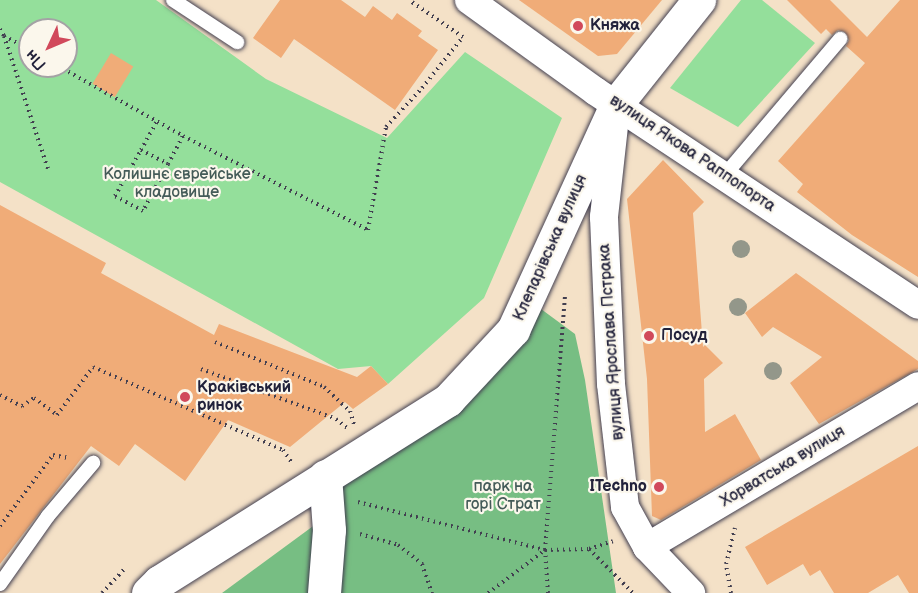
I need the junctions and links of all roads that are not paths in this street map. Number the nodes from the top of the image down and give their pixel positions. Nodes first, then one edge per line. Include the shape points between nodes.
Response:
1 (173, 0) edge
2 (469, 0) edge
3 (699, 0) edge
4 (840, 39) dead end
5 (237, 42) dead end
6 (617, 103) junction
7 (724, 176) junction
8 (918, 305) edge
9 (918, 386) edge
10 (93, 463) road end
11 (312, 474) junction
12 (647, 547) junction
13 (0, 584) edge
14 (148, 593) edge
15 (324, 593) edge
16 (691, 593) edge

1 - 5 lane
2 - 6 street, вулиця Якова Раппопорта
3 - 6 main road, Клепарівська вулиця
4 - 7 lane
6 - 7 street, вулиця Якова Раппопорта
6 - 11 main road, Клепарівська вулиця via 513,330 448,400
6 - 12 street, вулиця Ярослава Пстрака via 604,217 611,384 625,507
7 - 8 street, вулиця Якова Раппопорта
9 - 12 street, Хорватська вулиця
10 - 13 lane via 48,516
11 - 14 main road, Клепарівська вулиця
11 - 15 main road via 329,530
12 - 16 street, вулиця Ярослава Пстрака

